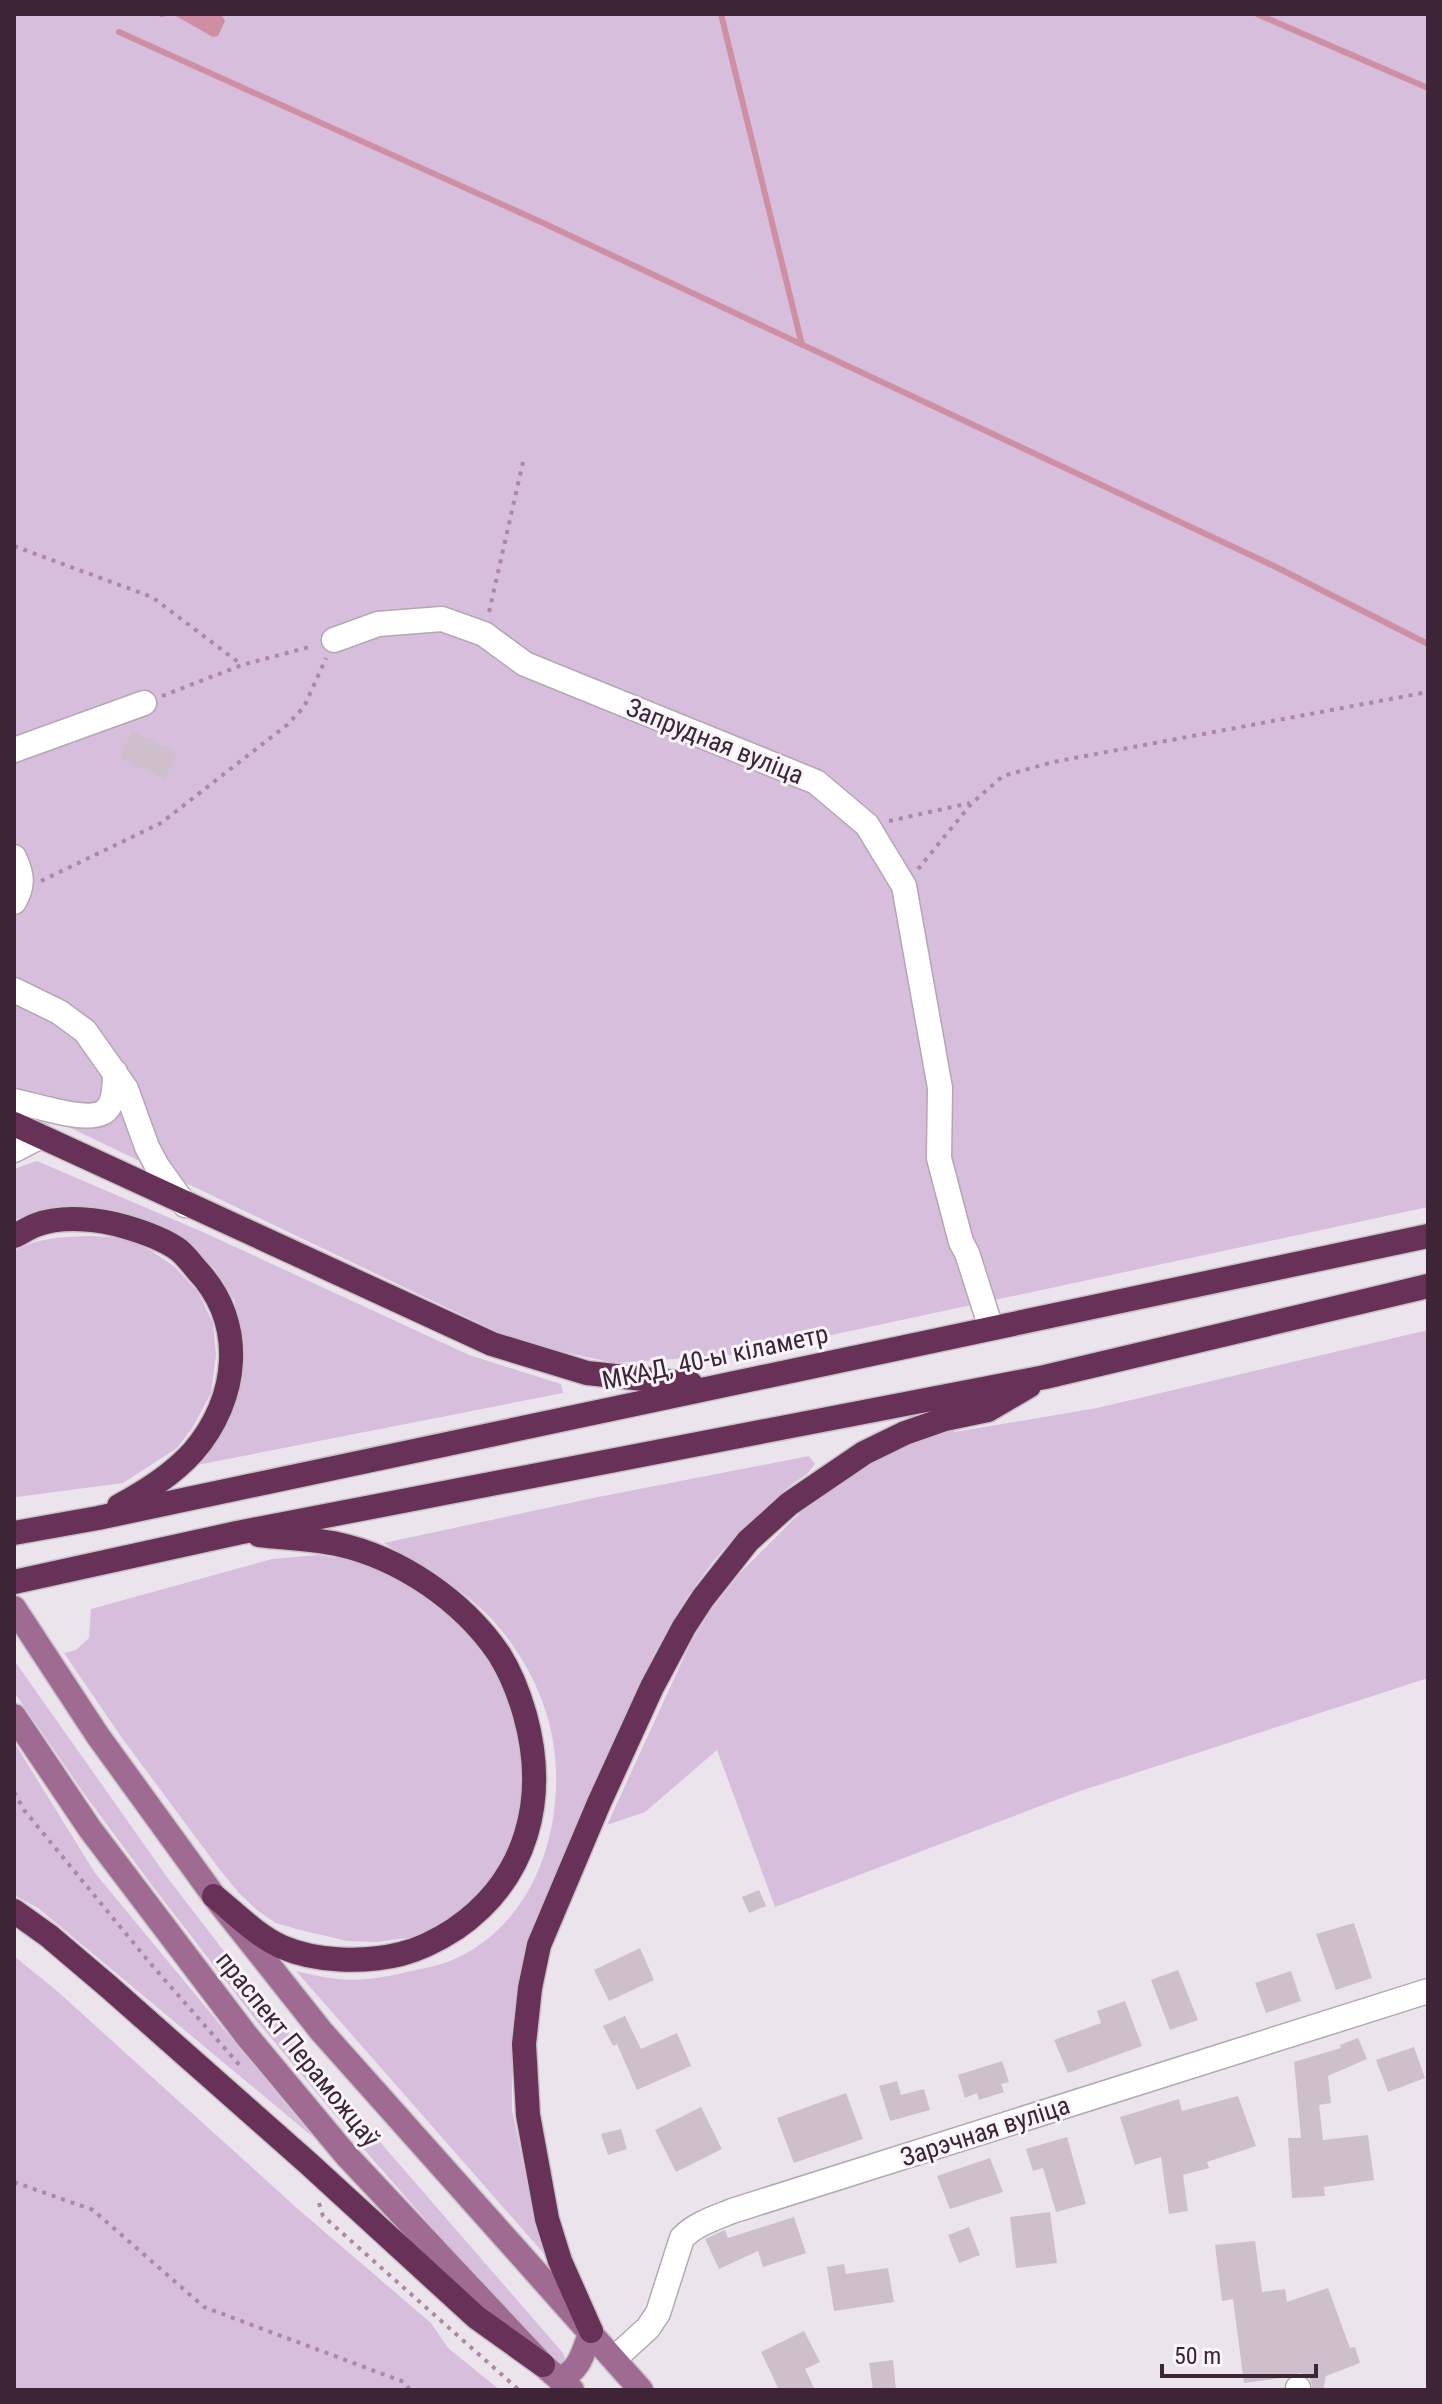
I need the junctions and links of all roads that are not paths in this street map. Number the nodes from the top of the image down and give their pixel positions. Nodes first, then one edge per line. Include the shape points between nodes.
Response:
1 (334, 640) road end
2 (144, 703) road end
3 (14, 750) edge
4 (14, 857) edge
5 (17, 896) edge
6 (14, 990) edge
7 (115, 1072) junction
8 (14, 1101) edge
9 (14, 1124) edge
10 (41, 1136) junction
11 (14, 1150) edge
12 (185, 1205) junction
13 (14, 1236) edge
14 (1428, 1236) edge
15 (1428, 1286) edge
16 (991, 1328) junction
17 (1045, 1377) junction
18 (713, 1386) junction
19 (98, 1518) junction
20 (14, 1533) edge
21 (237, 1533) junction
22 (14, 1582) edge
23 (14, 1608) edge
24 (14, 1716) edge
25 (214, 1896) junction
26 (14, 1911) edge
27 (1428, 1991) edge
28 (591, 2331) junction
29 (615, 2358) junction
30 (558, 2378) edge
31 (641, 2390) edge

1 - 16 street, Запрудная вуліца via 378,624 442,619 484,634 525,664 816,782 867,825 904,886 940,1088 939,1158
2 - 3 street
4 - 5 street via 21,874
6 - 7 street via 85,1031
7 - 8 street via 108,1108 101,1113 78,1115
7 - 12 street via 157,1166
9 - 10 highway
10 - 11 street
10 - 12 highway
12 - 18 highway via 492,1344 587,1373
13 - 19 highway via 38,1224 69,1220 111,1222 147,1233 178,1249 203,1276 220,1300 231,1330 225,1394 194,1451 145,1492
14 - 16 highway, МКАД, 40-ы кіламетр
15 - 17 highway
16 - 18 highway, МКАД, 40-ы кіламетр
17 - 21 highway
17 - 28 highway via 988,1410 945,1419 864,1453 789,1504 748,1541 703,1598 652,1687 539,1945 524,2044 528,2115 547,2219
18 - 19 highway, МКАД, 40-ы кіламетр
19 - 20 highway, МКАД, 40-ы кіламетр
21 - 22 highway
21 - 25 highway via 338,1545 376,1557 447,1598 500,1656 519,1693 534,1756 535,1786 521,1852 507,1879 467,1921 412,1951 354,1960 282,1947
23 - 25 main road via 98,1736
24 - 30 main road, праспект Пераможцаў via 90,1829 246,2035 346,2155
25 - 28 main road via 321,2031
26 - 30 highway via 109,1987 476,2317
27 - 29 street, Зарэчная вуліца via 700,2225 682,2238 658,2313
28 - 29 main road
28 - 30 main road via 579,2364
29 - 31 main road

